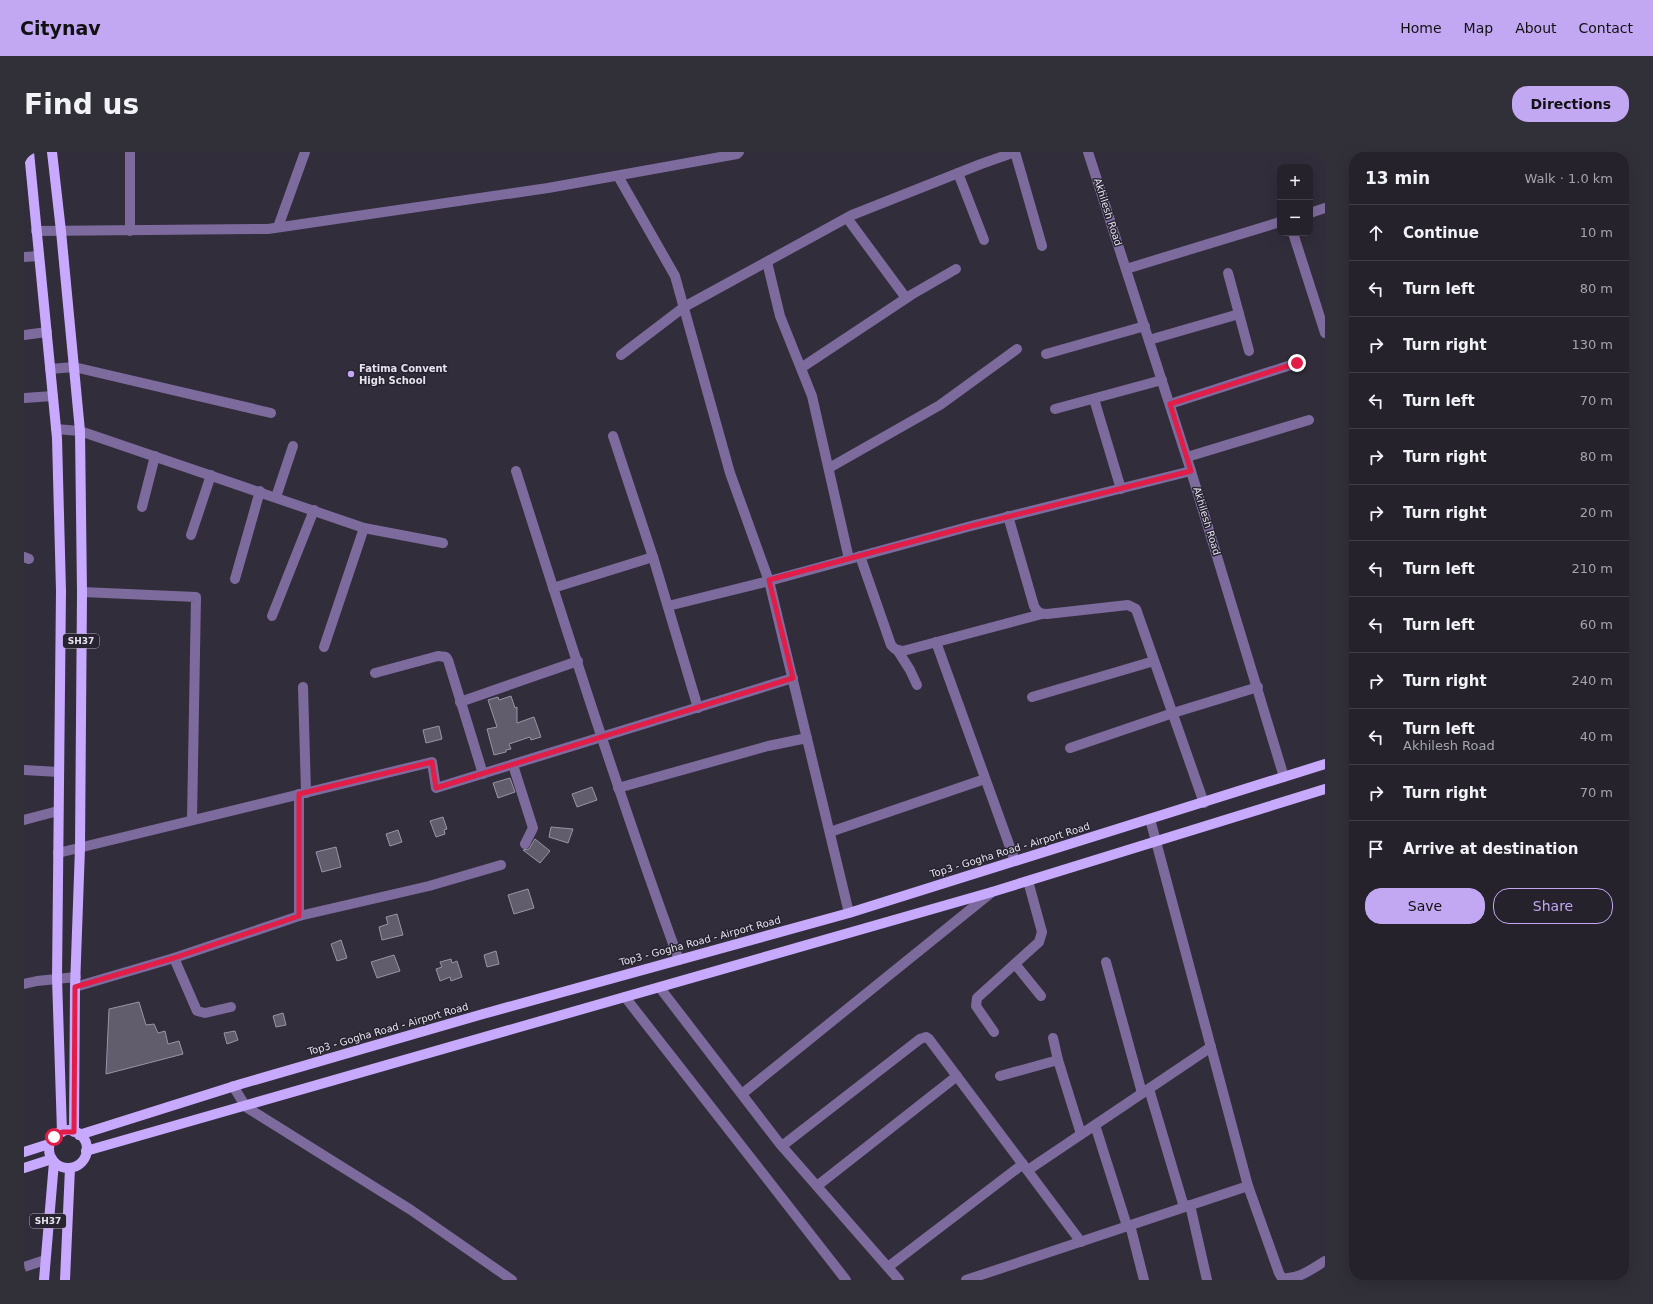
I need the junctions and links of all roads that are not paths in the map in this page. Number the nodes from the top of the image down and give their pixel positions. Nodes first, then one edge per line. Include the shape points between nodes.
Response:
1 (29, 152) edge
2 (52, 152) edge
3 (130, 152) edge
4 (305, 152) edge
5 (739, 152) edge
6 (1015, 152) edge
7 (1088, 152) edge
8 (958, 173) junction
9 (618, 176) junction
10 (1325, 208) edge
11 (1313, 212) edge
12 (847, 218) junction
13 (1277, 223) edge
14 (278, 228) junction
15 (36, 231) junction
16 (130, 231) junction
17 (62, 232) junction
18 (1294, 236) edge
19 (984, 240) dead end
20 (1042, 246) dead end
21 (39, 256) junction
22 (24, 257) edge
23 (767, 262) junction
24 (956, 269) dead end
25 (1126, 269) junction
26 (1228, 274) dead end
27 (906, 298) junction
28 (684, 307) junction
29 (1239, 314) junction
30 (1144, 326) junction
31 (47, 332) junction
32 (1325, 334) edge
33 (24, 335) edge
34 (1149, 340) junction
35 (1016, 349) dead end
36 (1249, 351) dead end
37 (1046, 354) dead end
38 (621, 355) dead end
39 (1297, 363) dead end
40 (74, 367) junction
41 (801, 368) junction
42 (50, 369) junction
43 (1162, 380) junction
44 (53, 396) junction
45 (24, 398) edge
46 (1094, 398) junction
47 (1170, 404) junction
48 (1055, 409) dead end
49 (271, 413) dead end
50 (1309, 420) dead end
51 (56, 429) junction
52 (80, 431) junction
53 (612, 436) dead end
54 (293, 446) dead end
55 (155, 456) junction
56 (1187, 457) junction
57 (828, 468) junction
58 (516, 471) dead end
59 (1191, 471) junction
60 (211, 475) junction
61 (1121, 488) junction
62 (260, 491) junction
63 (276, 497) junction
64 (142, 507) dead end
65 (314, 510) junction
66 (1008, 516) junction
67 (364, 528) junction
68 (191, 535) dead end
69 (443, 543) dead end
70 (860, 556) junction
71 (653, 557) junction
72 (849, 559) junction
73 (234, 579) dead end
74 (769, 580) junction
75 (553, 588) junction
76 (82, 592) junction
77 (668, 606) junction
78 (1042, 614) junction
79 (272, 616) dead end
80 (936, 642) junction
81 (324, 647) dead end
82 (898, 651) junction
83 (578, 661) junction
84 (1154, 661) junction
85 (375, 673) dead end
86 (793, 678) junction
87 (917, 685) dead end
88 (303, 687) dead end
89 (1258, 687) junction
90 (1032, 697) dead end
91 (460, 702) junction
92 (698, 708) junction
93 (1173, 713) junction
94 (601, 738) junction
95 (807, 738) junction
96 (1070, 748) dead end
97 (1325, 764) edge
98 (513, 765) junction
99 (24, 770) edge
100 (59, 772) junction
101 (482, 774) junction
102 (1284, 777) junction
103 (985, 779) junction
104 (618, 788) junction
105 (1325, 789) edge
106 (302, 794) junction
107 (1204, 803) junction
108 (58, 811) junction
109 (1150, 819) junction
110 (24, 820) edge
111 (192, 820) junction
112 (830, 832) junction
113 (1156, 842) junction
114 (525, 844) dead end
115 (80, 848) junction
116 (58, 853) junction
117 (1015, 861) junction
118 (501, 865) dead end
119 (1028, 881) junction
120 (992, 892) junction
121 (849, 913) junction
122 (299, 916) junction
123 (174, 958) junction
124 (679, 960) junction
125 (1106, 962) dead end
126 (1015, 964) junction
127 (57, 978) junction
128 (76, 982) junction
129 (24, 984) edge
130 (660, 988) junction
131 (1041, 996) dead end
132 (625, 997) junction
133 (231, 1007) dead end
134 (994, 1032) dead end
135 (1053, 1038) dead end
136 (1211, 1047) junction
137 (1058, 1060) junction
138 (957, 1076) junction
139 (1000, 1076) dead end
140 (233, 1086) junction
141 (1146, 1091) junction
142 (742, 1094) junction
143 (246, 1107) junction
144 (1095, 1125) junction
145 (62, 1132) junction
146 (77, 1134) junction
147 (1081, 1134) junction
148 (50, 1144) junction
149 (782, 1146) junction
150 (24, 1152) edge
151 (86, 1152) junction
152 (53, 1161) junction
153 (1026, 1167) junction
154 (24, 1168) edge
155 (70, 1168) junction
156 (817, 1186) junction
157 (1248, 1186) junction
158 (1187, 1206) junction
159 (1129, 1226) junction
160 (1081, 1242) junction
161 (45, 1260) junction
162 (1325, 1261) edge
163 (24, 1267) edge
164 (888, 1267) junction
165 (44, 1280) edge
166 (65, 1280) edge
167 (512, 1280) edge
168 (846, 1280) edge
169 (899, 1280) edge
170 (966, 1280) edge
171 (1144, 1280) edge
172 (1207, 1280) edge

1 - 15 main road, SH37
2 - 17 main road, SH37
3 - 16 street
4 - 14 street
5 - 9 street
6 - 8 street
6 - 20 street
7 - 25 street, Akhilesh Road
8 - 12 street
8 - 19 street
9 - 14 street
9 - 28 street via 675,276
10 - 11 street
12 - 23 street
12 - 27 street
13 - 25 street
14 - 16 street
15 - 17 street
15 - 21 main road, SH37
16 - 17 street
17 - 40 main road, SH37
18 - 32 street
21 - 22 street
21 - 31 main road, SH37
23 - 28 street
23 - 41 street via 780,316
24 - 27 street
25 - 30 street, Akhilesh Road
26 - 29 street
27 - 41 street
28 - 38 street
28 - 74 street via 730,473
29 - 34 street
29 - 36 street
30 - 34 street, Akhilesh Road
30 - 37 street
31 - 33 street
31 - 42 main road, SH37
34 - 43 street, Akhilesh Road
35 - 57 street via 940,405
39 - 47 street
40 - 42 street
40 - 49 street
40 - 52 main road, SH37
41 - 57 street via 812,396
42 - 44 main road, SH37
43 - 46 street
43 - 47 street, Akhilesh Road
44 - 45 street
44 - 51 main road, SH37
46 - 48 street
46 - 61 street
47 - 56 street, Akhilesh Road
50 - 56 street
51 - 52 street
51 - 100 main road, SH37 via 61,591
52 - 55 street
52 - 76 main road, SH37
53 - 71 street
54 - 63 street
55 - 60 street
55 - 64 street
56 - 59 street, Akhilesh Road
57 - 72 street
58 - 75 street
59 - 61 street
59 - 89 street, Akhilesh Road
60 - 62 street
60 - 68 street
61 - 66 street
62 - 63 street
62 - 73 street
63 - 65 street
65 - 67 street
65 - 79 street
66 - 70 street
66 - 78 street via 1034,606
67 - 69 street
67 - 81 street
70 - 72 street
70 - 82 street via 891,645
71 - 75 street
71 - 77 street
72 - 74 street
74 - 77 street
74 - 86 street
75 - 83 street
76 - 111 street via 196,597
76 - 115 main road, SH37
77 - 92 street
78 - 80 street
78 - 84 street via 1132,606 1138,613
80 - 82 street
80 - 103 street
82 - 87 street
83 - 91 street
83 - 94 street
84 - 90 street
84 - 93 street
85 - 91 street via 442,656 448,660
86 - 92 street
86 - 95 street
88 - 106 street
89 - 93 street
89 - 102 street, Akhilesh Road
91 - 101 street
92 - 94 street
93 - 96 street
93 - 107 street
94 - 98 street
94 - 104 street
95 - 104 street via 768,746
95 - 112 street
97 - 102 main road, Top3 - Gogha Road - Airport Road
98 - 101 street
98 - 114 street via 533,828
99 - 100 street
100 - 108 main road, SH37
101 - 106 street via 436,788 432,762
102 - 107 main road, Top3 - Gogha Road - Airport Road
103 - 112 street
103 - 117 street
104 - 124 street
105 - 113 main road
106 - 111 street
106 - 122 street
107 - 109 main road, Top3 - Gogha Road - Airport Road
108 - 110 street
108 - 116 main road, SH37
109 - 113 street
109 - 117 main road, Top3 - Gogha Road - Airport Road
111 - 115 street
112 - 121 street
113 - 119 main road
113 - 136 street
115 - 116 street
115 - 128 main road, SH37
116 - 127 main road, SH37
117 - 121 main road, Top3 - Gogha Road - Airport Road
118 - 122 street via 429,886
119 - 120 main road
119 - 126 street via 1042,937
120 - 130 main road
120 - 142 street
121 - 124 main road, Top3 - Gogha Road - Airport Road
122 - 123 street
123 - 128 street
123 - 133 street via 197,1011 205,1013
124 - 140 main road, Top3 - Gogha Road - Airport Road
125 - 141 street
126 - 131 street
126 - 134 street via 977,998 976,1006
127 - 128 street
127 - 129 street
127 - 145 main road, SH37
128 - 146 main road, SH37
130 - 132 main road
130 - 142 street
132 - 143 main road
132 - 168 street
135 - 137 street
136 - 141 street
136 - 157 street
137 - 139 street
137 - 147 street
138 - 149 street via 929,1039 923,1037
138 - 153 street
138 - 156 street
140 - 143 street
140 - 146 main road, Top3 - Gogha Road - Airport Road
141 - 144 street
141 - 158 street
142 - 149 street
143 - 151 main road
143 - 167 street via 411,1210
144 - 147 street
144 - 159 street
145 - 146 main road
145 - 148 main road via 52,1139
146 - 151 main road via 84,1140
147 - 153 street
148 - 150 main road
148 - 152 main road via 49,1151
149 - 156 street
151 - 155 main road via 81,1162
152 - 154 main road
152 - 155 main road via 64,1168
152 - 161 main road, SH37
153 - 160 street
153 - 164 street
155 - 166 main road, SH37
156 - 164 street
157 - 158 street
157 - 162 street via 1282,1278 1303,1275
158 - 159 street
158 - 172 street
159 - 160 street
159 - 171 street
160 - 170 street
161 - 163 street
161 - 165 main road, SH37
164 - 169 street

